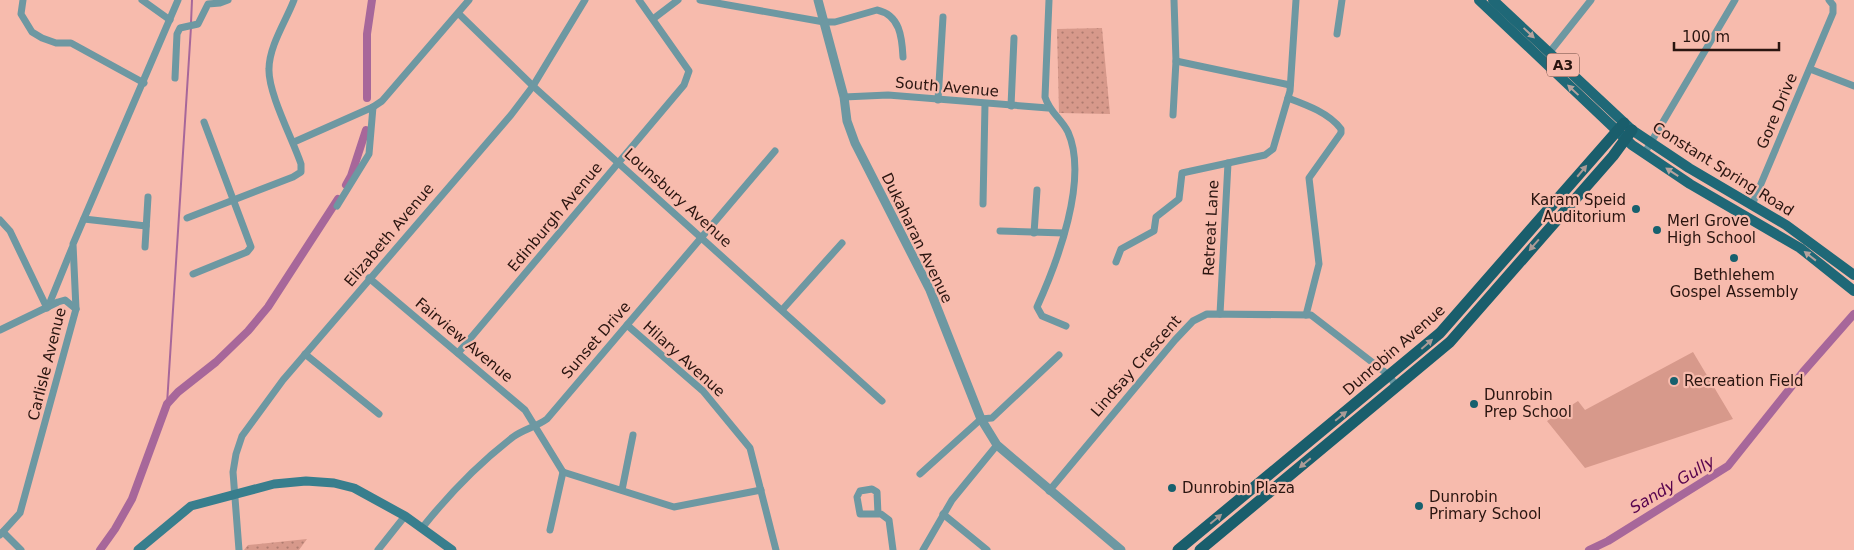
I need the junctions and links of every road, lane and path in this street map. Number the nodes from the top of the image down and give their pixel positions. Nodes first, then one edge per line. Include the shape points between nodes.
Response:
1 (23, 0) edge
2 (142, 0) edge
3 (178, 0) edge
4 (228, 0) edge
5 (294, 0) edge
6 (469, 0) edge
7 (585, 0) edge
8 (639, 0) edge
9 (678, 0) edge
10 (700, 0) edge
11 (818, 0) edge
12 (1049, 0) edge
13 (1174, 0) edge
14 (1296, 0) edge
15 (1342, 0) edge
16 (1479, 0) edge
17 (1493, 0) edge
18 (1592, 0) edge
19 (1734, 0) edge
20 (1829, 0) edge
21 (459, 14) junction
22 (943, 17) dead end
23 (653, 19) junction
24 (170, 20) junction
25 (824, 22) junction
26 (165, 32) junction
27 (1337, 34) dead end
28 (1014, 38) dead end
29 (176, 40) junction
30 (1549, 53) junction
31 (902, 57) dead end
32 (1176, 61) junction
33 (1810, 70) junction
34 (175, 78) dead end
35 (144, 84) junction
36 (1290, 85) junction
37 (533, 86) junction
38 (1854, 86) edge
39 (844, 97) junction
40 (1288, 98) junction
41 (938, 100) junction
42 (985, 104) junction
43 (1011, 106) junction
44 (373, 107) junction
45 (1048, 108) junction
46 (1174, 115) dead end
47 (204, 122) dead end
48 (1624, 131) junction
49 (294, 142) junction
50 (1652, 143) junction
51 (775, 151) dead end
52 (1644, 154) junction
53 (619, 163) junction
54 (1228, 164) junction
55 (1037, 190) dead end
56 (148, 197) dead end
57 (233, 200) junction
58 (983, 204) dead end
59 (1752, 205) junction
60 (337, 206) dead end
61 (187, 218) dead end
62 (0, 220) edge
63 (84, 220) junction
64 (146, 226) junction
65 (1000, 231) dead end
66 (1034, 233) junction
67 (1064, 233) junction
68 (702, 239) junction
69 (842, 243) dead end
70 (73, 244) junction
71 (145, 247) dead end
72 (1116, 262) dead end
73 (193, 274) dead end
74 (1854, 275) edge
75 (370, 278) junction
76 (1851, 289) edge
77 (47, 308) junction
78 (76, 309) junction
79 (782, 310) junction
80 (1220, 314) junction
81 (1306, 315) junction
82 (627, 325) junction
83 (1066, 326) dead end
84 (0, 330) edge
85 (458, 353) junction
86 (305, 354) junction
87 (1059, 355) dead end
88 (1390, 376) junction
89 (1396, 387) junction
90 (882, 401) dead end
91 (379, 414) dead end
92 (981, 419) junction
93 (537, 426) junction
94 (632, 435) dead end
95 (997, 445) junction
96 (563, 472) junction
97 (920, 474) dead end
98 (622, 490) junction
99 (761, 490) junction
100 (1049, 491) junction
101 (236, 493) junction
102 (878, 514) dead end
103 (943, 514) junction
104 (405, 516) junction
105 (422, 528) junction
106 (550, 530) dead end
107 (1, 533) edge
108 (21, 550) edge
109 (138, 550) edge
110 (240, 550) edge
111 (378, 550) edge
112 (452, 550) edge
113 (776, 550) edge
114 (893, 550) edge
115 (923, 550) edge
116 (986, 550) edge
117 (1121, 550) edge
118 (1178, 550) edge
119 (1200, 550) edge

1 - 35 street via 20,14 32,32 56,42 71,43
2 - 24 street
3 - 24 street, Carlisle Avenue
4 - 29 street via 208,4 200,21 180,28
5 - 49 street via 269,68 273,89
6 - 21 street
7 - 37 street, Elizabeth Avenue
8 - 23 street, Edinburgh Avenue
9 - 23 street
10 - 25 street
11 - 25 street, Dukaharan Avenue
12 - 45 street via 1045,97
13 - 32 street
14 - 36 street, Retreat Lane
15 - 27 street
48 -> 16 main road, Constant Spring Road / A3
17 -> 30 main road, Constant Spring Road / A3
18 - 30 street
19 - 50 street
20 - 33 street, Gore Drive via 1833,13
21 - 37 street, Lounsbury Avenue
21 - 44 street
22 - 41 street
23 - 53 street, Edinburgh Avenue via 689,71 684,84
24 - 26 street, Carlisle Avenue
25 - 31 street via 882,11 900,29
25 - 39 street, Dukaharan Avenue
26 - 29 street
26 - 35 street, Carlisle Avenue
28 - 43 street
29 - 34 street
30 - 48 main road, Constant Spring Road / A3
32 - 36 street
32 - 46 street
33 - 38 street
33 - 59 street, Gore Drive
35 - 63 street, Carlisle Avenue
36 - 40 street, Retreat Lane
37 - 53 street, Lounsbury Avenue
37 - 75 street, Elizabeth Avenue
39 - 41 street, South Avenue via 888,95
39 - 92 street, Dukaharan Avenue via 847,121 855,143 930,290
40 - 54 street, Retreat Lane via 1273,150
40 - 81 street via 1308,105 1341,129 1309,178 1319,264
41 - 42 street, South Avenue
42 - 43 street, South Avenue
42 - 58 street
43 - 45 street, South Avenue
44 - 49 street
44 - 60 street via 369,154
45 - 67 street via 1068,132 1074,160 1073,194
47 - 57 street
48 - 50 main road, Constant Spring Road / A3
48 - 52 main road, Constant Spring Road / A3
88 -> 48 highway, Dunrobin Avenue via 1440,333
48 -> 89 highway, Dunrobin Avenue via 1450,342
49 - 57 street via 302,164 301,172
50 - 52 street
50 - 59 main road, Constant Spring Road / A3
51 - 68 street, Sunset Drive
76 -> 52 main road, Constant Spring Road / A3 via 1779,234
53 - 68 street, Lounsbury Avenue
53 - 85 street, Edinburgh Avenue
54 - 72 street via 1182,173 1179,199 1156,217 1154,231 1121,249
54 - 80 street, Retreat Lane
55 - 66 street
56 - 64 street
57 - 61 street
57 - 73 street via 250,249
59 - 74 main road, Constant Spring Road / A3 via 1808,240
62 - 77 street via 10,231
63 - 64 street
63 - 70 street, Carlisle Avenue
64 - 71 street
65 - 66 street
66 - 67 street
67 - 83 street via 1037,307 1042,316
68 - 79 street, Lounsbury Avenue
68 - 82 street, Sunset Drive
69 - 79 street
70 - 77 street
70 - 78 street, Carlisle Avenue
75 - 85 street, Fairview Avenue
75 - 86 street, Elizabeth Avenue
77 - 78 street via 64,300
77 - 84 street
78 - 107 street, Carlisle Avenue via 20,513
79 - 90 street, Lounsbury Avenue
80 - 81 street, Lindsay Crescent
80 - 100 street, Lindsay Crescent via 1207,314 1193,321 1129,392
81 - 88 street, Lindsay Crescent via 1316,318
82 - 93 street, Sunset Drive via 547,419
82 - 99 street, Hilary Avenue via 703,391 729,420 751,451
85 - 93 street, Fairview Avenue via 525,410
86 - 91 street
86 - 101 street, Elizabeth Avenue via 242,436 233,472
87 - 92 street via 992,418
88 - 89 street, Lindsay Crescent
118 -> 88 highway, Dunrobin Avenue
89 -> 119 highway, Dunrobin Avenue
92 - 95 street, Dukaharan Avenue
92 - 97 street
93 - 96 street, Fairview Avenue
93 - 105 street, Sunset Drive via 514,437 456,486
94 - 98 street
95 - 100 street, Dukaharan Avenue
95 - 103 street
96 - 98 street
96 - 106 street
98 - 99 street via 674,507
99 - 113 street, Hilary Avenue
100 - 117 street
101 - 104 main road via 274,484 334,483 354,488
101 - 109 main road via 191,506
101 - 110 street, Elizabeth Avenue
102 - 114 street via 889,520
103 - 115 street
103 - 116 street
104 - 105 main road
104 - 111 street
105 - 112 main road
107 - 108 street

